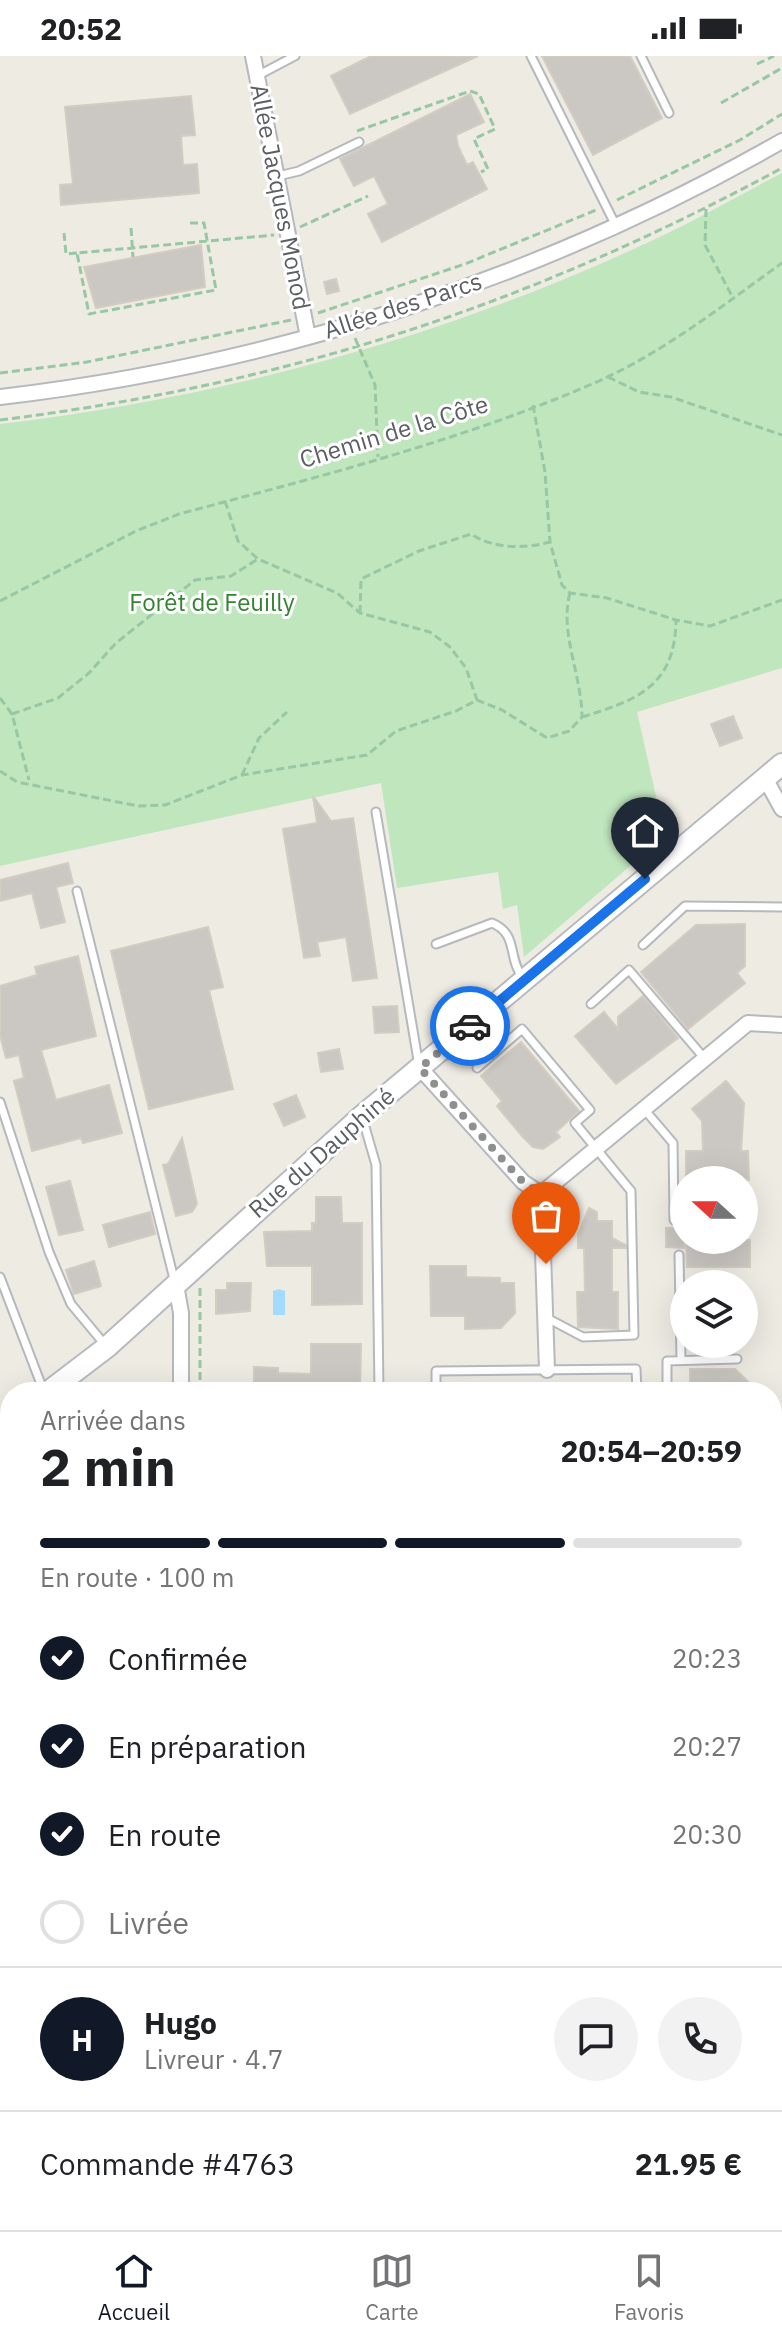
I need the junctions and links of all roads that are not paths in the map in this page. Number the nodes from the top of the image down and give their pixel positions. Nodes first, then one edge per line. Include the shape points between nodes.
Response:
1 (253, 56) edge
2 (295, 56) edge
3 (531, 56) edge
4 (641, 56) edge
5 (257, 76) junction
6 (669, 113) dead end
7 (782, 141) edge
8 (359, 142) dead end
9 (278, 176) junction
10 (616, 226) junction
11 (308, 337) junction
12 (0, 397) edge
13 (782, 764) edge
14 (765, 778) junction
15 (782, 809) edge
16 (376, 812) dead end
17 (77, 891) dead end
18 (782, 907) edge
19 (436, 944) dead end
20 (643, 945) dead end
21 (525, 979) junction
22 (591, 1004) dead end
23 (782, 1025) edge
24 (705, 1059) junction
25 (420, 1068) junction
26 (477, 1068) dead end
27 (0, 1102) edge
28 (644, 1109) junction
29 (362, 1116) junction
30 (596, 1149) junction
31 (673, 1166) edge
32 (541, 1194) junction
33 (679, 1255) dead end
34 (0, 1277) edge
35 (176, 1285) junction
36 (547, 1318) junction
37 (107, 1347) junction
38 (737, 1359) dead end
39 (681, 1360) junction
40 (547, 1370) junction
41 (42, 1382) edge
42 (60, 1382) edge
43 (181, 1382) edge
44 (379, 1382) edge
45 (436, 1382) edge
46 (637, 1382) edge
47 (667, 1382) edge

1 - 5 street, Allée Jacques Monod
2 - 5 lane
3 - 10 lane
4 - 6 lane
5 - 9 street, Allée Jacques Monod
7 - 10 street, Allée des Parcs
8 - 9 lane
9 - 11 street, Allée Jacques Monod
10 - 11 street, Allée des Parcs via 452,292
11 - 12 street, Allée des Parcs via 92,386
13 - 14 street, Rue du Dauphiné
14 - 15 street
14 - 21 street, Rue du Dauphiné
16 - 25 lane
17 - 35 lane
18 - 20 lane via 685,906
19 - 21 lane via 492,923 504,927 511,937 514,967
21 - 25 street, Rue du Dauphiné
22 - 24 lane via 629,970
23 - 24 street via 748,1023
24 - 28 street
25 - 29 street, Rue du Dauphiné
25 - 32 street via 523,1182
26 - 30 lane via 522,1029 590,1110 575,1123
27 - 37 lane via 71,1304
28 - 30 street
28 - 31 lane via 673,1143
29 - 35 street, Rue du Dauphiné
29 - 44 lane via 376,1165
30 - 32 street
30 - 36 lane via 631,1191 634,1335 583,1337
32 - 36 street
33 - 39 lane
34 - 41 lane
35 - 37 street, Rue du Dauphiné
35 - 43 street
36 - 40 street
37 - 42 street, Rue du Dauphiné
38 - 39 lane
39 - 47 lane via 667,1361
40 - 45 lane via 436,1371
40 - 46 lane via 636,1369

